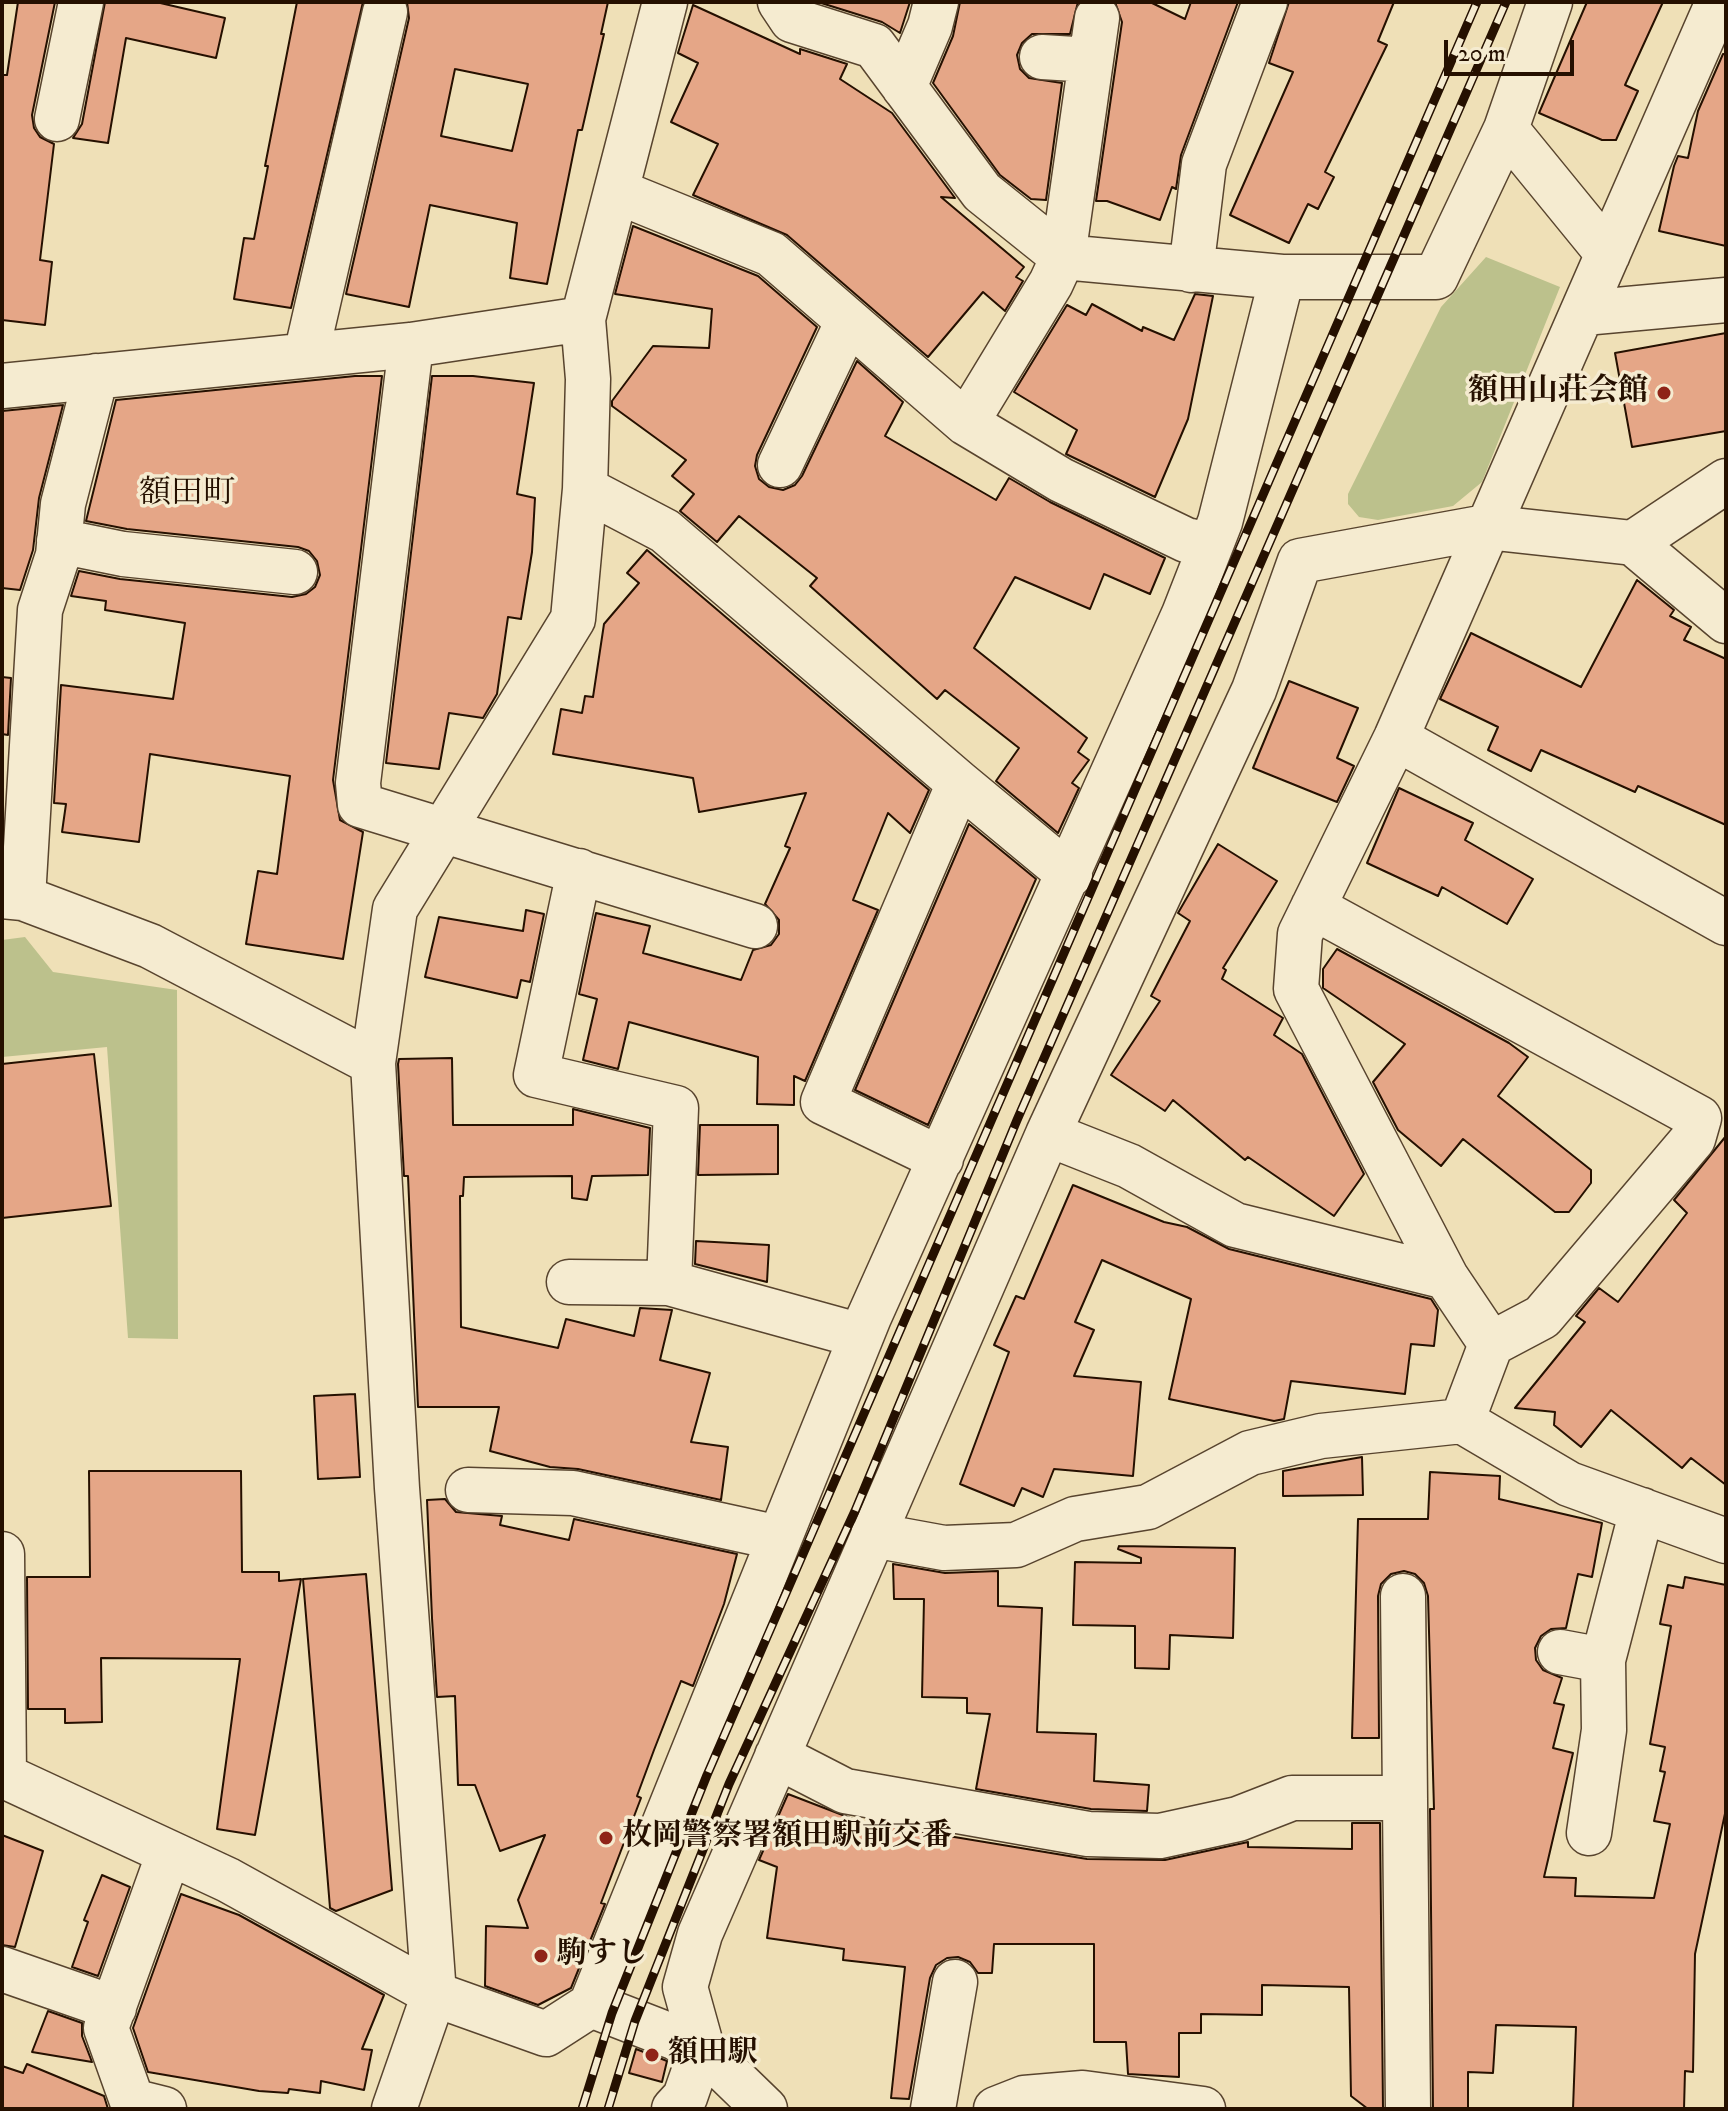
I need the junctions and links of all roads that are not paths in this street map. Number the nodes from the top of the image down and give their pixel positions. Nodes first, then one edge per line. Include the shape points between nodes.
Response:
1 (81, 2) edge
2 (665, 2) edge
3 (780, 2) edge
4 (936, 2) edge
5 (1265, 2) edge
6 (1550, 2) edge
7 (385, 12) dead end
8 (1715, 26) edge
9 (1042, 57) dead end
10 (904, 87) junction
11 (57, 119) dead end
12 (1506, 129) junction
13 (616, 191) junction
14 (1608, 254) junction
15 (1063, 257) junction
16 (1191, 270) junction
17 (1282, 277) junction
18 (1726, 300) edge
19 (1584, 313) junction
20 (583, 319) junction
21 (848, 321) junction
22 (411, 345) junction
23 (306, 355) junction
24 (96, 376) junction
25 (2, 386) edge
26 (966, 423) junction
27 (780, 465) dead end
28 (1726, 481) edge
29 (585, 489) junction
30 (1486, 527) junction
31 (59, 541) junction
32 (1633, 543) junction
33 (1210, 545) junction
34 (295, 572) dead end
35 (1726, 621) edge
36 (1396, 738) junction
37 (959, 783) junction
38 (445, 830) junction
39 (579, 871) junction
40 (1070, 875) junction
41 (12, 897) edge
42 (1313, 907) junction
43 (1726, 923) edge
44 (755, 926) dead end
45 (373, 1063) junction
46 (1713, 1130) edge
47 (1048, 1134) junction
48 (941, 1159) junction
49 (1446, 1277) junction
50 (569, 1282) dead end
51 (669, 1283) junction
52 (861, 1336) junction
53 (1491, 1344) junction
54 (1462, 1421) junction
55 (468, 1490) dead end
56 (1642, 1510) junction
57 (873, 1535) junction
58 (779, 1538) junction
59 (1726, 1541) edge
60 (2, 1554) edge
61 (1403, 1596) dead end
62 (1560, 1652) dead end
63 (1603, 1660) junction
64 (777, 1756) junction
65 (3, 1776) edge
66 (1405, 1798) junction
67 (1589, 1833) dead end
68 (169, 1853) junction
69 (2, 1969) edge
70 (955, 1982) dead end
71 (434, 1994) junction
72 (591, 2005) junction
73 (114, 2008) junction
74 (702, 2048) junction
75 (164, 2109) edge
76 (394, 2109) edge
77 (674, 2109) edge
78 (765, 2109) edge
79 (933, 2109) edge
80 (996, 2109) edge
81 (1203, 2109) edge
82 (1408, 2109) edge

1 - 11 street
2 - 13 street
3 - 10 street via 792,20 874,46
4 - 10 street
5 - 16 street via 1204,164
6 - 12 street
7 - 23 street
8 - 14 street
9 - 15 street via 1094,39
10 - 15 street via 982,192
12 - 14 street
12 - 17 street via 1436,277
13 - 20 street
13 - 21 street via 771,254
14 - 19 street
15 - 16 street
15 - 26 street
16 - 17 street
17 - 33 street
18 - 19 street
19 - 30 street
20 - 22 street
20 - 29 street via 588,379
21 - 26 street
21 - 27 street
22 - 23 street
22 - 38 street via 358,783 360,805
23 - 24 street
24 - 25 street
24 - 31 street via 63,504
26 - 33 street via 1061,480 1186,540
28 - 32 street
29 - 37 street via 665,531
29 - 38 street via 573,619
30 - 32 street
30 - 36 street
30 - 47 street via 1300,561 1254,690
31 - 34 street via 123,554
31 - 41 street via 40,610
32 - 35 street
33 - 40 street
36 - 42 street
36 - 43 street
37 - 40 street
37 - 48 street via 823,1102
38 - 39 street
38 - 45 street via 395,909
39 - 44 street
39 - 51 street via 536,1075 676,1108
40 - 48 street
41 - 45 street via 150,946
42 - 46 street
42 - 49 street via 1300,934 1296,989
45 - 71 street
46 - 53 street via 1693,1139 1542,1317
47 - 49 street via 1129,1166 1235,1225
47 - 57 street
48 - 52 street
49 - 53 street
50 - 51 street
51 - 52 street
52 - 58 street
53 - 54 street
54 - 56 street via 1569,1484
54 - 57 street via 1321,1436 1250,1453 1148,1507 1075,1519 1016,1545 944,1548
55 - 58 street via 573,1493
56 - 59 street
56 - 63 street
57 - 64 street
58 - 72 street
60 - 65 street
61 - 66 street
62 - 63 street
63 - 67 street via 1604,1730
64 - 66 street via 845,1791 1088,1834 1160,1836 1238,1819 1292,1798
64 - 74 street via 700,1934 685,1987
65 - 68 street
66 - 82 street
68 - 71 street
68 - 73 street
69 - 73 street
70 - 79 street
71 - 72 street via 546,2034
71 - 76 street
72 - 74 street
73 - 75 street via 106,2028 132,2101
74 - 77 street via 685,2097
74 - 78 street
80 - 81 street via 1024,2098 1083,2093

